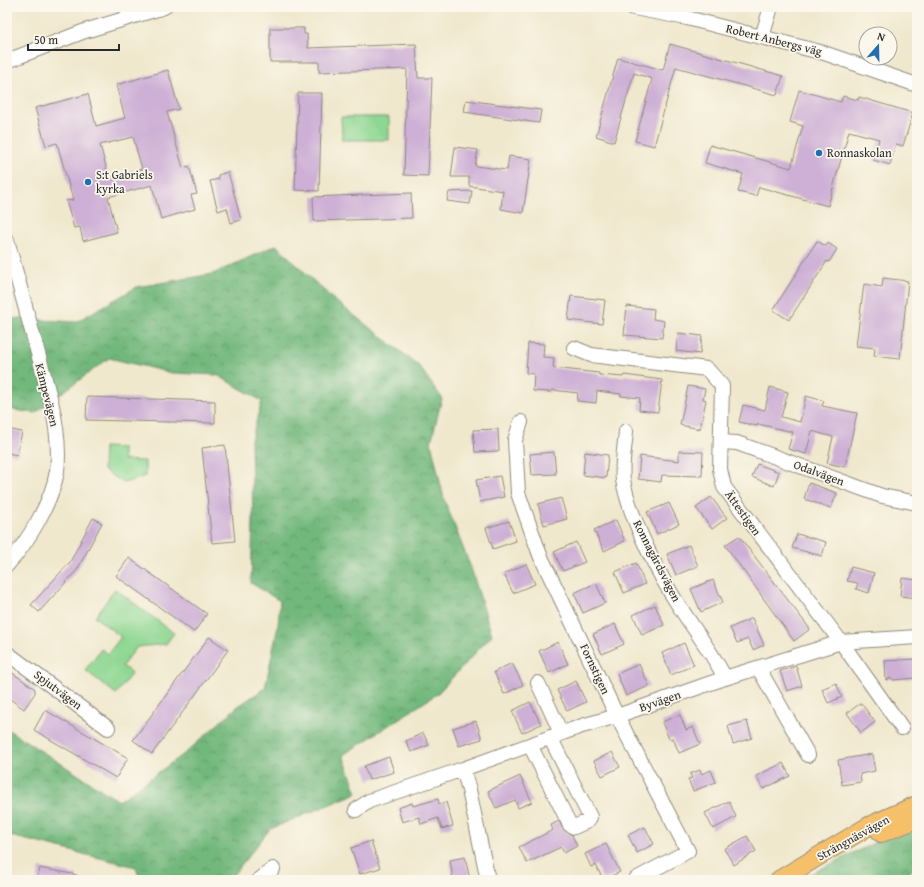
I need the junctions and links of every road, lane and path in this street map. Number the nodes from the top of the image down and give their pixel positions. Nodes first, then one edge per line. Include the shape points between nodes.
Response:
1 (164, 7) edge
2 (629, 7) edge
3 (771, 7) edge
4 (762, 37) junction
5 (7, 61) edge
6 (917, 85) edge
7 (7, 240) edge
8 (574, 348) dead end
9 (521, 422) dead end
10 (626, 431) dead end
11 (721, 442) junction
12 (917, 503) edge
13 (7, 565) edge
14 (917, 637) edge
15 (841, 642) junction
16 (7, 653) edge
17 (759, 669) junction
18 (725, 678) junction
19 (538, 683) dead end
20 (617, 716) junction
21 (108, 728) dead end
22 (902, 728) dead end
23 (556, 735) junction
24 (530, 745) junction
25 (808, 755) dead end
26 (462, 769) junction
27 (917, 805) edge
28 (356, 810) dead end
29 (917, 819) edge
30 (810, 862) junction
31 (273, 869) dead end
32 (636, 879) dead end
33 (259, 880) edge
34 (488, 880) edge
35 (779, 880) edge

1 - 5 street via 85,31
2 - 4 street, Robert Anbergs väg
3 - 4 street
4 - 6 street, Robert Anbergs väg via 824,53
7 - 13 street, Kämpevägen via 55,422 57,472 44,509 29,537
8 - 11 street, Ättestigen via 591,355 707,369 722,386
9 - 20 street, Fornstigen via 515,440 518,492 540,555
10 - 18 street, Ronnagårdsvägen via 623,478 631,509 653,559 676,601 718,662
11 - 12 street, Odalvägen via 738,443 882,496
11 - 15 street, Ättestigen via 720,469 724,487
14 - 15 street, Byvägen
15 - 17 street, Byvägen
15 - 22 street, Ättestigen
16 - 21 street, Spjutvägen
17 - 18 street, Byvägen
17 - 25 street
18 - 20 street, Byvägen
19 - 23 street
20 - 23 street, Byvägen
20 - 32 street, Fornstigen via 688,851
23 - 24 street, Byvägen
23 - 24 street via 590,818 574,827 570,825
24 - 26 street, Byvägen
26 - 28 street, Byvägen via 369,801
26 - 34 street via 469,790
27 - 30 main road, Strängnäsvägen via 869,826
29 - 30 main road, Strängnäsvägen
30 - 35 main road, Strängnäsvägen
31 - 33 street

